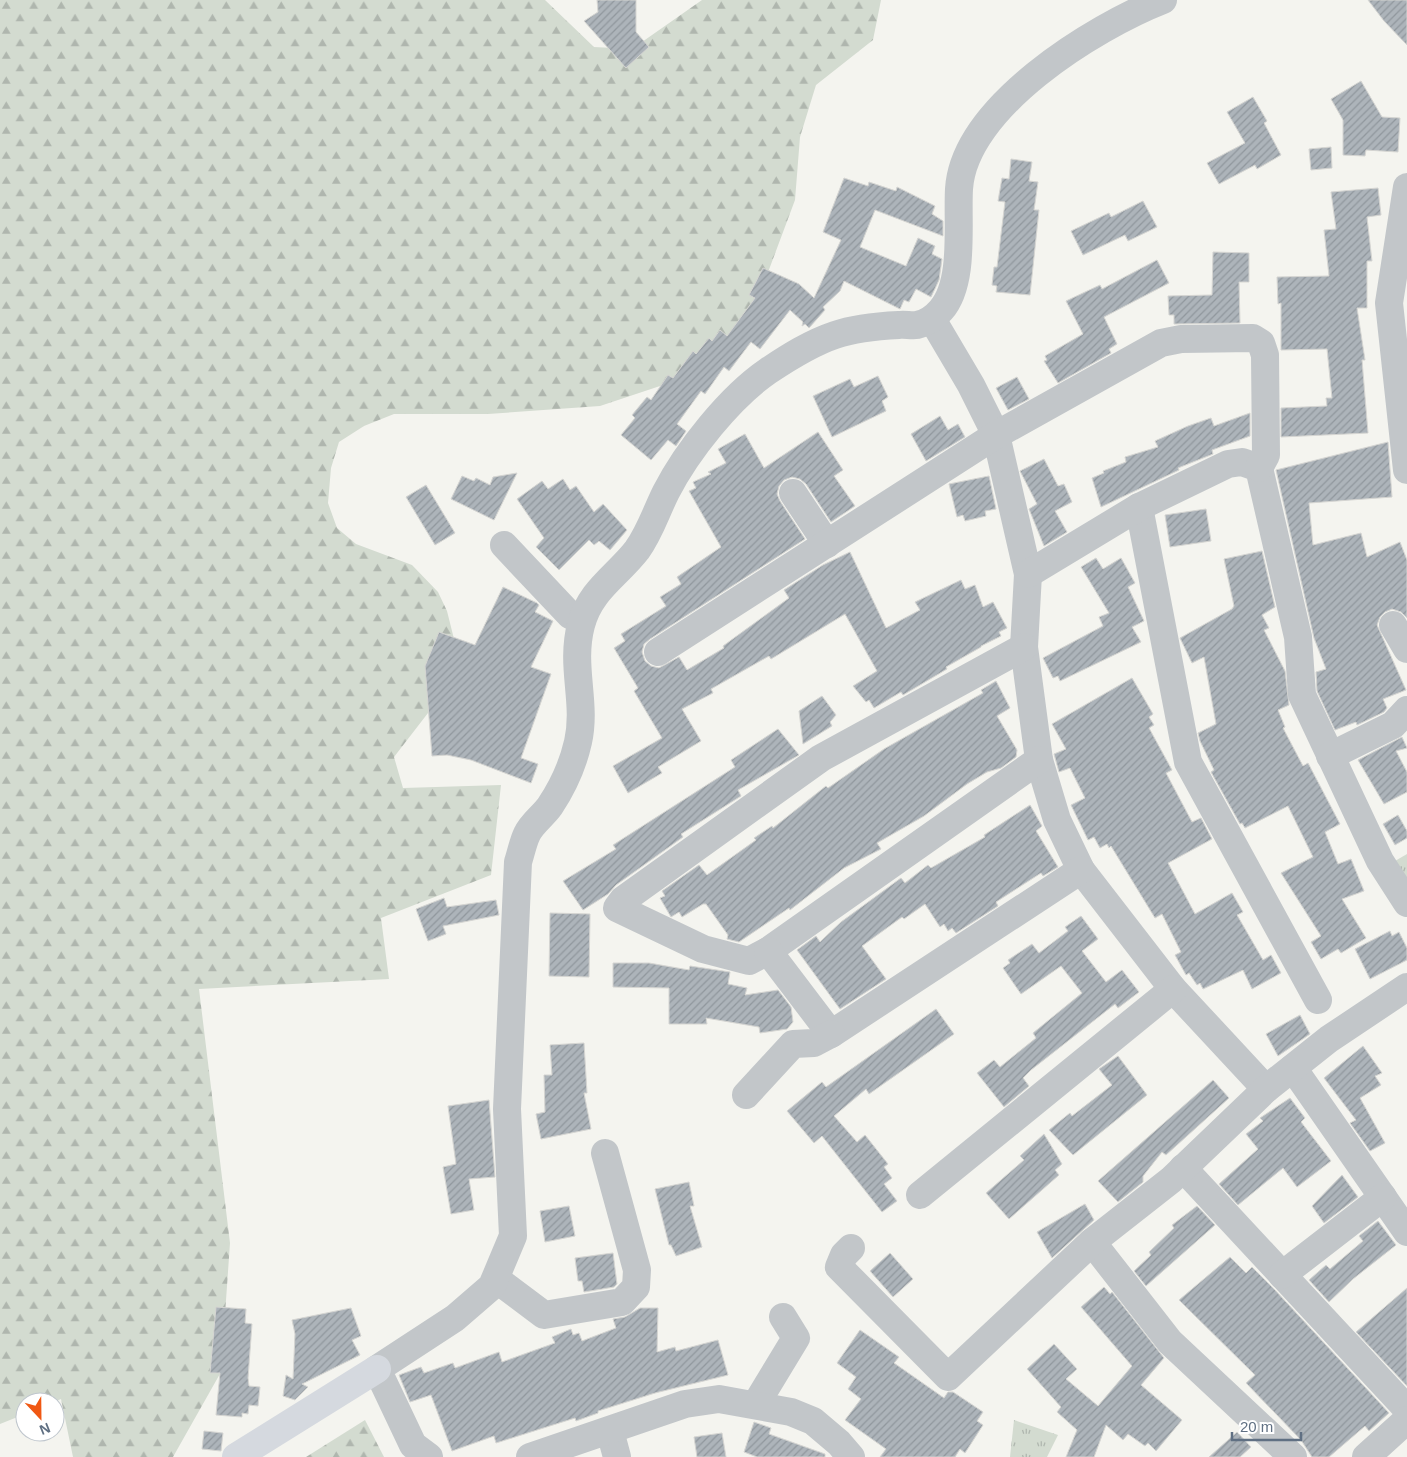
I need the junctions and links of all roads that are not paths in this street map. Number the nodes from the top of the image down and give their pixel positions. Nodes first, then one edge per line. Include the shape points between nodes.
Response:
1 (1163, 0) edge
2 (1407, 187) edge
3 (932, 319) junction
4 (1399, 319) edge
5 (996, 435) junction
6 (1260, 468) junction
7 (1407, 470) edge
8 (793, 493) dead end
9 (1139, 506) junction
10 (827, 544) junction
11 (504, 545) dead end
12 (1028, 574) junction
13 (582, 620) junction
14 (1393, 626) dead end
15 (1024, 646) junction
16 (1407, 649) edge
17 (658, 652) dead end
18 (1407, 710) edge
19 (1330, 756) junction
20 (1039, 760) junction
21 (1081, 870) junction
22 (1407, 903) edge
23 (768, 951) junction
24 (1407, 987) edge
25 (1173, 990) junction
26 (1318, 1000) dead end
27 (831, 1034) junction
28 (1293, 1068) junction
29 (1266, 1089) junction
30 (746, 1095) dead end
31 (605, 1153) dead end
32 (1183, 1168) junction
33 (920, 1196) dead end
34 (1382, 1197) junction
35 (1407, 1232) edge
36 (1092, 1242) junction
37 (852, 1248) dead end
38 (1282, 1275) junction
39 (496, 1279) junction
40 (783, 1317) dead end
41 (377, 1369) junction
42 (756, 1404) junction
43 (1407, 1409) edge
44 (1407, 1420) edge
45 (610, 1430) junction
46 (236, 1457) edge
47 (429, 1457) edge
48 (530, 1457) edge
49 (617, 1457) edge
50 (851, 1457) edge
51 (1293, 1457) edge
52 (1366, 1457) edge

1 - 3 street via 1088,38 1018,88 992,117 971,148 959,186 958,257 952,295
2 - 4 street via 1389,303
3 - 5 street
3 - 13 street via 918,325 836,334 800,350 764,374 714,422 679,471 656,520 637,549 605,581
4 - 7 street
5 - 6 street via 1162,344 1181,339 1253,338 1261,343 1265,355 1266,455
5 - 10 street
5 - 12 street
6 - 9 street via 1242,462 1228,464
6 - 19 street via 1298,637 1302,695
8 - 10 street
9 - 12 street
9 - 26 street via 1188,762
10 - 17 street
11 - 13 street via 570,615
12 - 15 street
13 - 39 street via 576,646 581,710 578,742 566,776 549,808 527,833 518,862 507,1109 513,1236
14 - 16 street
15 - 20 street
15 - 23 street via 821,758 623,900 617,908 703,949 749,961
18 - 19 street via 1393,724
19 - 22 street via 1380,861
20 - 21 street via 1057,820
20 - 23 street
21 - 25 street
21 - 27 street
23 - 27 street
24 - 28 street
25 - 29 street
25 - 33 street
27 - 30 street via 814,1043 792,1044
28 - 29 street
28 - 34 street
29 - 32 street
31 - 39 street via 637,1270 636,1287 622,1302 544,1315
32 - 36 street
32 - 38 street
34 - 35 street
34 - 38 street
36 - 37 street via 948,1377 839,1267 844,1255
36 - 51 street via 1170,1342
38 - 43 street
39 - 41 street via 455,1318
40 - 42 street via 796,1338
41 - 46 street
41 - 47 street via 414,1445
42 - 45 street via 719,1399 685,1404
42 - 50 street via 791,1412 812,1421
44 - 52 street
45 - 48 street
45 - 49 street

